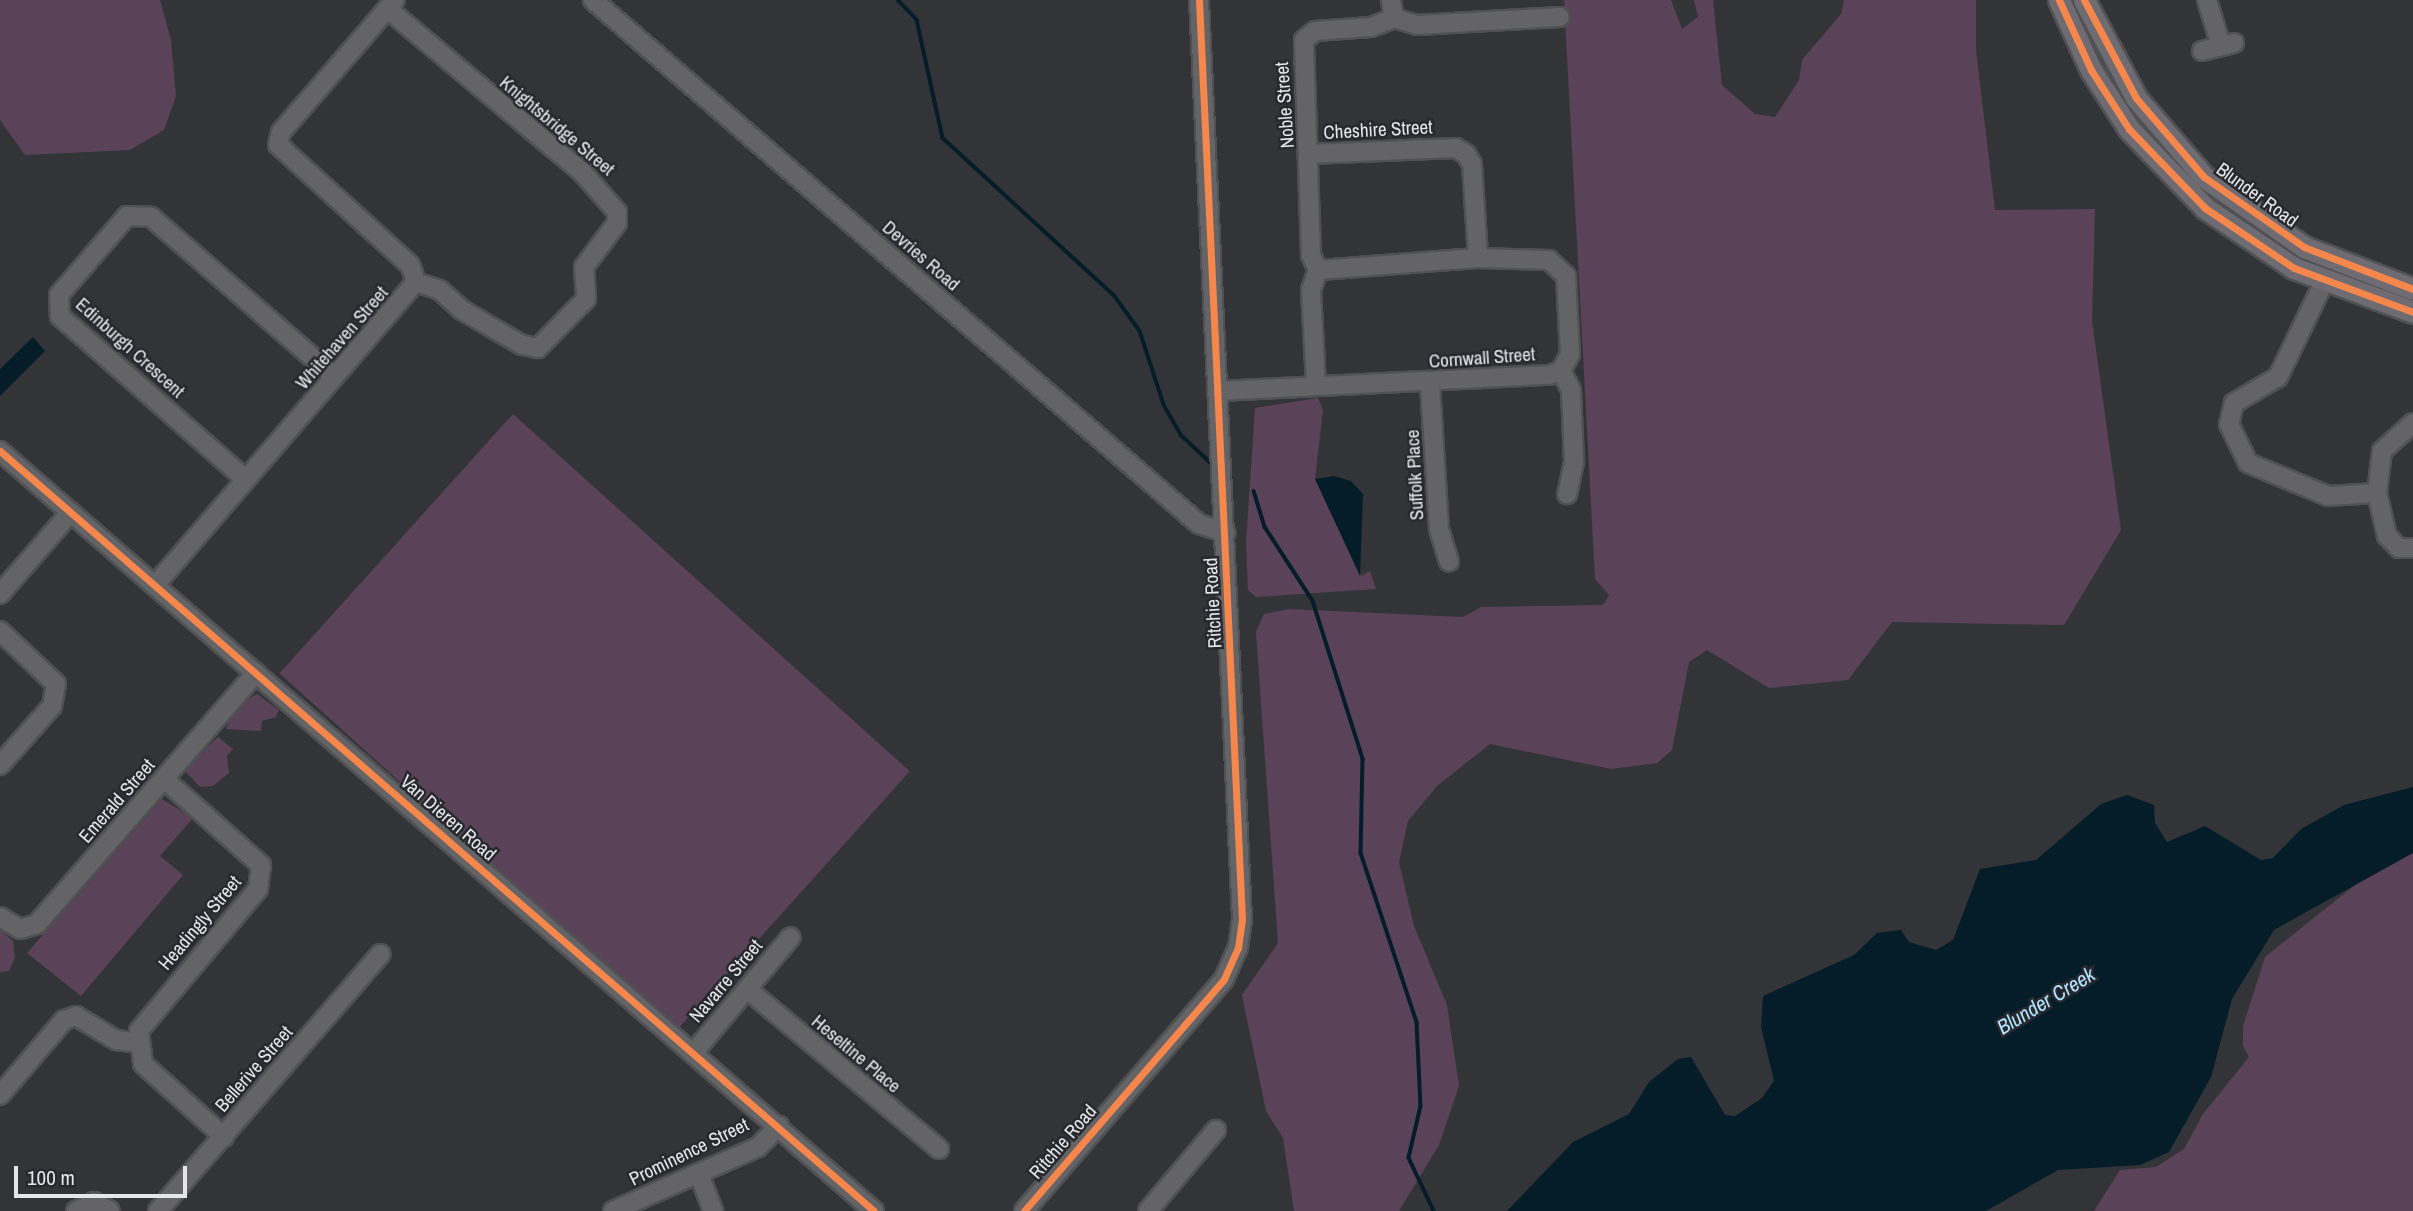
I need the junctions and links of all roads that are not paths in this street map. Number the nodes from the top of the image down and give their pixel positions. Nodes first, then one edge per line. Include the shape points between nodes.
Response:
1 (593, 0) edge
2 (1199, 0) edge
3 (2059, 0) edge
4 (2084, 0) edge
5 (2207, 0) edge
6 (393, 6) edge
7 (1393, 9) edge
8 (1560, 18) dead end
9 (2202, 51) dead end
10 (1310, 154) junction
11 (1478, 258) junction
12 (1318, 270) junction
13 (416, 282) junction
14 (2324, 282) junction
15 (2413, 289) edge
16 (2413, 312) edge
17 (1561, 372) junction
18 (333, 374) junction
19 (1317, 385) junction
20 (1430, 385) junction
21 (1219, 391) junction
22 (2413, 423) edge
23 (0, 451) edge
24 (243, 477) junction
25 (2377, 493) junction
26 (1567, 494) dead end
27 (71, 512) junction
28 (1226, 533) junction
29 (2413, 548) edge
30 (1449, 562) dead end
31 (156, 584) junction
32 (0, 594) edge
33 (0, 631) edge
34 (256, 673) junction
35 (0, 765) edge
36 (163, 779) junction
37 (0, 916) edge
38 (790, 937) dead end
39 (381, 954) dead end
40 (747, 989) junction
41 (139, 1043) junction
42 (694, 1052) junction
43 (0, 1096) edge
44 (779, 1126) junction
45 (1216, 1130) dead end
46 (225, 1137) junction
47 (939, 1149) dead end
48 (699, 1174) junction
49 (76, 1211) edge
50 (110, 1211) edge
51 (158, 1211) edge
52 (613, 1211) edge
53 (713, 1211) edge
54 (874, 1211) edge
55 (1024, 1211) edge
56 (1148, 1211) edge

1 - 28 street, Devries Road via 1199,524
2 - 21 street, Ritchie Road
3 - 14 main road, Blunder Road via 2100,85 2165,170 2244,238
4 - 15 main road, Blunder Road via 2136,98 2204,177 2304,247
5 - 9 street via 2227,44
6 - 13 street, Whitehaven Street via 281,132 278,145 410,265
6 - 13 street, Knightsbridge Street via 582,172 617,212 617,223 584,267 586,299 538,348 522,345 439,290
7 - 8 street, Noble Street via 1417,25
7 - 10 street, Noble Street via 1371,27 1315,31 1304,40
10 - 11 street, Cheshire Street via 1456,148 1466,154 1472,164
10 - 12 street, Noble Street via 1311,256
11 - 12 street, Cornwall Street
11 - 17 street, Cornwall Street via 1558,265 1566,276 1570,354
12 - 19 street, Noble Street via 1311,290
13 - 18 street, Whitehaven Street
14 - 16 main road, Blunder Road
14 - 25 street via 2278,377 2234,403 2229,424 2248,463 2329,496
17 - 20 street, Cornwall Street
17 - 26 street via 1572,390 1574,462
18 - 24 street, Whitehaven Street
18 - 24 street, Edinburgh Crescent via 151,217 127,216 60,295 60,316
19 - 20 street, Cornwall Street
19 - 21 street, Cornwall Street
20 - 30 street, Suffolk Place via 1439,529
21 - 28 street, Ritchie Road
22 - 25 street via 2382,451
23 - 27 street, Van Dieren Road
24 - 31 street, Whitehaven Street via 239,490
25 - 29 street via 2387,536 2399,548
27 - 31 street, Van Dieren Road
27 - 32 street
28 - 55 street, Ritchie Road via 1243,883 1238,948 1203,1004
31 - 34 street, Van Dieren Road
33 - 35 street via 50,674 56,696
34 - 36 street, Emerald Street
34 - 42 street, Van Dieren Road
36 - 37 street, Emerald Street via 37,924 20,929
36 - 41 street, Headingly Street via 255,856 263,877 146,1018
38 - 40 street, Navarre Street
39 - 46 street, Bellerive Street
40 - 42 street, Navarre Street
40 - 47 street, Heseltine Place
41 - 43 street via 116,1040 76,1016 64,1020
41 - 46 street via 143,1064
42 - 44 street, Van Dieren Road
44 - 48 street, Prominence Street via 758,1147
44 - 54 street, Van Dieren Road
45 - 56 street
46 - 51 street, Bellerive Street
48 - 52 street, Prominence Street
48 - 53 street
49 - 50 street via 93,1202

